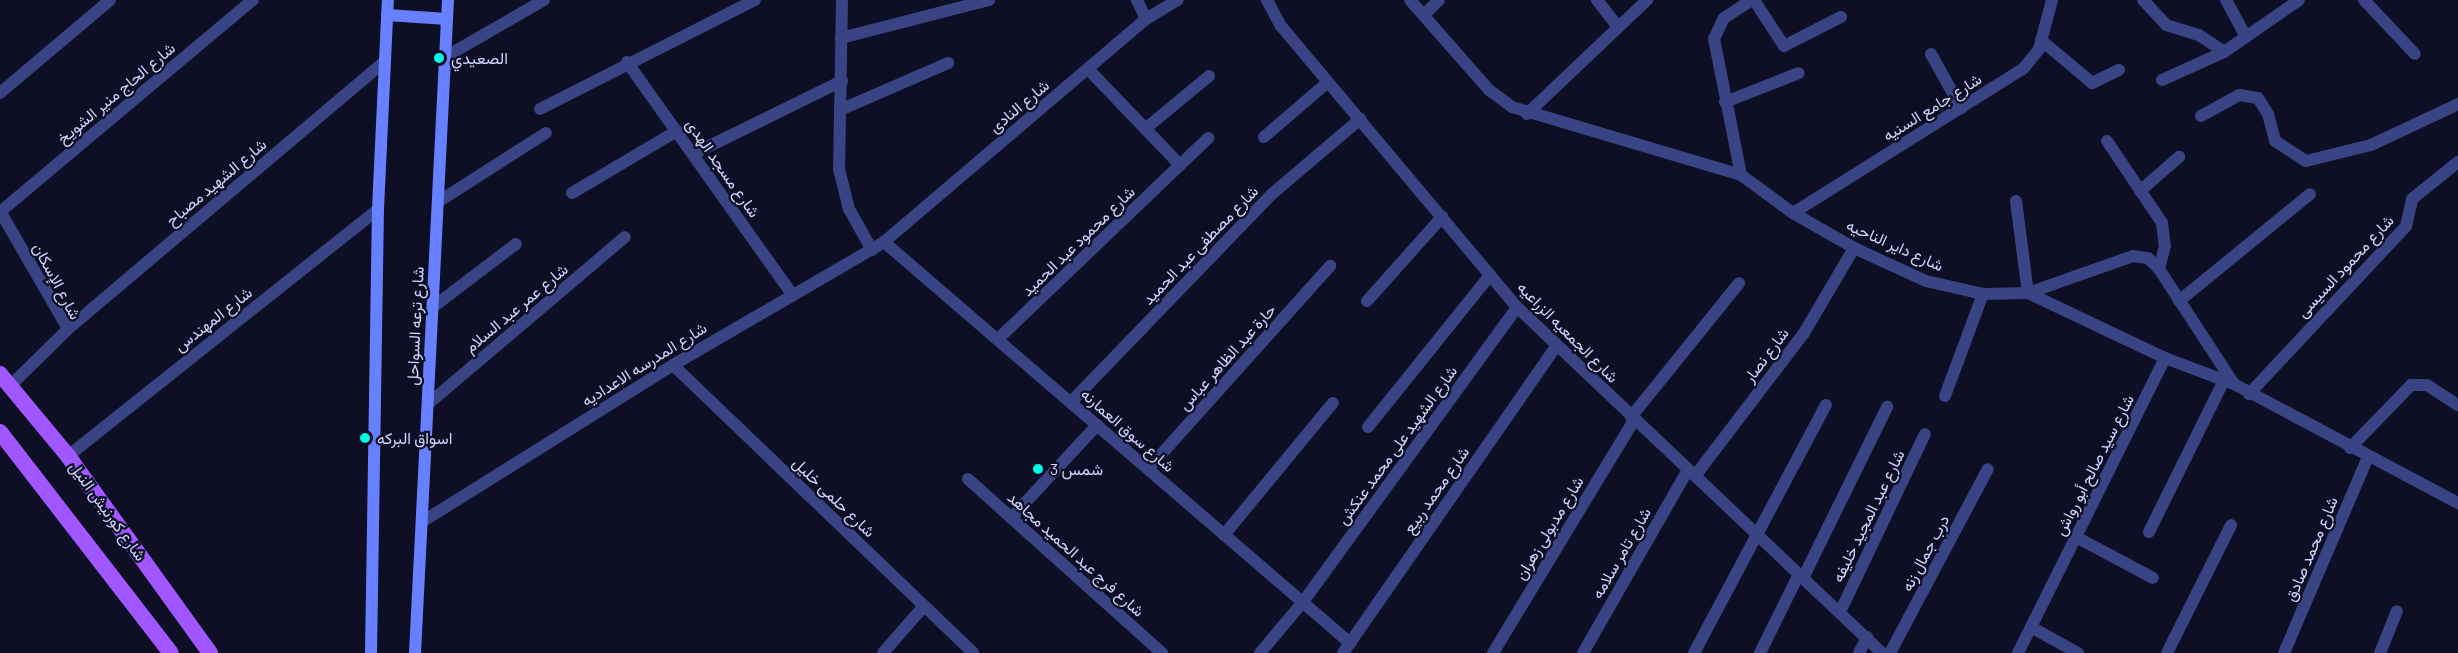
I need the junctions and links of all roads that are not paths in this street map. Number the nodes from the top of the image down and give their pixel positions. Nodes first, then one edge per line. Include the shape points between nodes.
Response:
1 (110, 0) edge
2 (253, 0) edge
3 (388, 0) edge
4 (448, 0) edge
5 (544, 0) edge
6 (755, 0) edge
7 (842, 0) edge
8 (989, 0) edge
9 (1137, 0) edge
10 (1178, 0) edge
11 (1267, 0) edge
12 (1410, 0) edge
13 (1439, 0) edge
14 (1597, 0) edge
15 (1647, 0) edge
16 (1753, 0) edge
17 (2052, 0) edge
18 (2143, 0) edge
19 (2226, 0) edge
20 (2299, 0) edge
21 (2364, 0) edge
22 (387, 15) junction
23 (1424, 15) junction
24 (1841, 16) dead end
25 (447, 19) junction
26 (1146, 19) junction
27 (1618, 27) junction
28 (2246, 37) junction
29 (841, 38) junction
30 (2041, 40) junction
31 (2224, 52) junction
32 (1931, 54) dead end
33 (2415, 54) dead end
34 (445, 57) junction
35 (385, 61) junction
36 (627, 62) junction
37 (948, 63) dead end
38 (1088, 69) junction
39 (2119, 70) dead end
40 (1799, 73) dead end
41 (1209, 76) dead end
42 (2162, 80) dead end
43 (842, 81) junction
44 (1328, 82) junction
45 (0, 93) edge
46 (1725, 102) junction
47 (2458, 104) edge
48 (1961, 108) junction
49 (540, 109) dead end
50 (840, 110) junction
51 (1527, 114) junction
52 (2200, 116) dead end
53 (1360, 119) junction
54 (1145, 129) junction
55 (677, 131) junction
56 (546, 133) dead end
57 (1264, 137) dead end
58 (1208, 138) dead end
59 (2107, 141) dead end
60 (693, 154) junction
61 (2179, 158) dead end
62 (2458, 162) edge
63 (1180, 165) junction
64 (1741, 175) junction
65 (2140, 191) junction
66 (572, 193) dead end
67 (2310, 194) dead end
68 (2016, 201) dead end
69 (438, 202) junction
70 (378, 209) junction
71 (0, 211) edge
72 (1793, 213) junction
73 (1442, 217) junction
74 (625, 237) dead end
75 (884, 242) junction
76 (516, 244) dead end
77 (1854, 248) junction
78 (872, 250) junction
79 (1330, 266) dead end
80 (2159, 269) junction
81 (1490, 275) junction
82 (1739, 284) dead end
83 (2028, 293) junction
84 (792, 294) junction
85 (1983, 294) junction
86 (2179, 301) junction
87 (1367, 302) dead end
88 (433, 307) junction
89 (1517, 307) junction
90 (68, 329) junction
91 (998, 339) junction
92 (1556, 346) junction
93 (2165, 358) junction
94 (673, 365) junction
95 (6, 379) edge
96 (2228, 383) junction
97 (2249, 394) junction
98 (1945, 396) dead end
99 (1071, 402) junction
100 (1333, 403) dead end
101 (428, 404) junction
102 (1826, 405) dead end
103 (2458, 405) edge
104 (1887, 407) dead end
105 (1632, 419) junction
106 (1097, 425) junction
107 (1368, 427) dead end
108 (0, 432) edge
109 (1925, 434) dead end
110 (2350, 448) junction
111 (68, 456) junction
112 (2368, 457) junction
113 (1148, 469) junction
114 (1988, 469) dead end
115 (1692, 473) junction
116 (968, 479) dead end
117 (2458, 502) edge
118 (1011, 518) junction
119 (424, 520) junction
120 (2231, 525) dead end
121 (2149, 532) dead end
122 (1756, 534) junction
123 (1224, 535) junction
124 (2076, 537) junction
125 (1801, 576) junction
126 (2153, 578) dead end
127 (1303, 602) junction
128 (924, 606) junction
129 (2397, 611) dead end
130 (1840, 612) junction
131 (2031, 627) junction
132 (1867, 637) junction
133 (1347, 648) edge
134 (171, 653) edge
135 (210, 653) edge
136 (371, 653) edge
137 (415, 653) edge
138 (884, 653) edge
139 (973, 653) edge
140 (1162, 653) edge
141 (1260, 653) edge
142 (1493, 653) edge
143 (1583, 653) edge
144 (1694, 653) edge
145 (1760, 653) edge
146 (1859, 653) edge
147 (1882, 653) edge
148 (1890, 653) edge
149 (2018, 653) edge
150 (2078, 653) edge
151 (2166, 653) edge
152 (2283, 653) edge
153 (2380, 653) edge

1 - 45 street
2 - 71 street, شارع الحاج منير الشويخ
3 - 22 main road
4 - 25 main road, شارع ترعه السواحل
5 - 34 street
6 - 36 street
7 - 29 street
8 - 29 street
9 - 26 street
10 - 26 street, شارع النادى
11 - 44 street, شارع الجمعيه الزراعيه via 1281,26
12 - 23 street, شارع داير الناحيه
13 - 23 street
14 - 27 street
15 - 27 street
16 - 24 street via 1784,46
16 - 46 street via 1724,18 1715,31 1714,48
17 - 30 street, شارع جامع السنيه
18 - 31 street via 2166,26 2199,35
19 - 28 street
20 - 28 street
21 - 33 street
22 - 25 main road
22 - 35 main road
23 - 51 street, شارع داير الناحيه via 1489,90
25 - 34 main road, شارع ترعه السواحل
26 - 38 street, شارع النادى
27 - 51 street
28 - 31 street
29 - 43 street
30 - 39 street via 2092,83
30 - 48 street, شارع جامع السنيه via 2024,69
31 - 42 street
32 - 48 street
34 - 69 main road, شارع ترعه السواحل
35 - 70 main road
35 - 90 street, شارع الشهيد مصباح
36 - 49 street
36 - 55 street, شارع مسجد الهدى
37 - 50 street
38 - 54 street
38 - 75 street, شارع النادى
40 - 46 street
41 - 54 street
43 - 50 street
43 - 60 street
44 - 53 street, شارع الجمعيه الزراعيه
44 - 57 street
46 - 64 street
47 - 52 street via 2372,145 2306,161 2275,141 2268,114 2258,98 2239,95
48 - 72 street, شارع جامع السنيه
50 - 78 street via 839,169 849,209
51 - 64 street, شارع داير الناحيه
53 - 73 street, شارع الجمعيه الزراعيه
53 - 99 street, شارع مصطفى عبد الحميد via 1272,194
54 - 63 street
55 - 60 street, شارع مسجد الهدى
55 - 66 street
56 - 69 street
58 - 63 street, شارع محمود عبد الحميد
59 - 65 street
60 - 84 street, شارع مسجد الهدى
61 - 65 street
62 - 97 street, شارع محمود السيسى via 2412,199 2406,226
63 - 91 street, شارع محمود عبد الحميد
64 - 72 street, شارع داير الناحيه
65 - 80 street via 2162,223 2165,246
67 - 86 street
68 - 83 street
69 - 88 main road, شارع ترعه السواحل
70 - 111 street, شارع المهندس
70 - 136 main road
71 - 90 street, شارع الإسكان
72 - 77 street, شارع داير الناحيه
73 - 81 street, شارع الجمعيه الزراعيه
73 - 87 street
74 - 101 street, شارع عمر عبد السلام
75 - 78 street, شارع المدرسه الاعداديه
75 - 91 street, شارع سوق العمارنه
76 - 88 street
77 - 85 street, شارع داير الناحيه via 1926,281
77 - 115 street, شارع نصار via 1804,333
78 - 84 street, شارع المدرسه الاعداديه
79 - 113 street, حارة عبد الظاهر عباس
80 - 83 street, شارع داير الناحيه via 2148,258 2133,256
80 - 86 street
81 - 89 street, شارع الجمعيه الزراعيه
81 - 107 street
82 - 105 street, شارع مدبولى زهران
83 - 85 street, شارع داير الناحيه
83 - 93 street
84 - 94 street, شارع المدرسه الاعداديه
85 - 98 street
86 - 96 street
88 - 101 main road, شارع ترعه السواحل
89 - 92 street, شارع الجمعيه الزراعيه
89 - 127 street, شارع الشهيد على محمد عنكش
90 - 95 street, شارع الإسكان
91 - 99 street, شارع سوق العمارنه
92 - 105 street, شارع الجمعيه الزراعيه
92 - 133 street, شارع محمد ربيع
93 - 96 street
93 - 124 street, شارع سيد صالح أبو رواش
94 - 119 street, شارع المدرسه الاعداديه
94 - 128 street, شارع حلمى خليل
95 - 111 main road, شارع كورنيش النيل
96 - 97 street
96 - 121 street
97 - 110 street
99 - 106 street, شارع سوق العمارنه
100 - 123 street
101 - 119 main road, شارع ترعه السواحل
102 - 122 street
103 - 110 street via 2427,385 2411,385 2398,394
104 - 125 street
105 - 115 street, شارع الجمعيه الزراعيه
105 - 142 street, شارع مدبولى زهران
106 - 113 street, شارع سوق العمارنه
106 - 118 street
108 - 134 main road, شارع كورنيش النيل
109 - 130 street, شارع عبد المجيد خليفه
110 - 112 street
111 - 135 main road, شارع كورنيش النيل
112 - 117 street
112 - 152 street, شارع محمد صادق
113 - 123 street, شارع سوق العمارنه
114 - 148 street, درب جمال زنه
115 - 122 street, شارع الجمعيه الزراعيه
115 - 143 street, شارع تامر سلامه
116 - 118 street, شارع فرج عبد الحميد مجاهد
118 - 140 street, شارع فرج عبد الحميد مجاهد
119 - 137 main road, شارع ترعه السواحل
120 - 151 street
122 - 125 street, شارع الجمعيه الزراعيه
122 - 144 street
123 - 127 street, شارع سوق العمارنه
124 - 126 street
124 - 131 street, شارع سيد صالح أبو رواش
125 - 130 street, شارع الجمعيه الزراعيه
125 - 145 street
127 - 133 street, شارع سوق العمارنه
127 - 141 street, شارع الشهيد على محمد عنكش
128 - 138 street
128 - 139 street, شارع حلمى خليل
129 - 153 street
130 - 132 street, شارع الجمعيه الزراعيه
131 - 149 street, شارع سيد صالح أبو رواش
131 - 150 street
132 - 146 street
132 - 147 street, شارع الجمعيه الزراعيه

